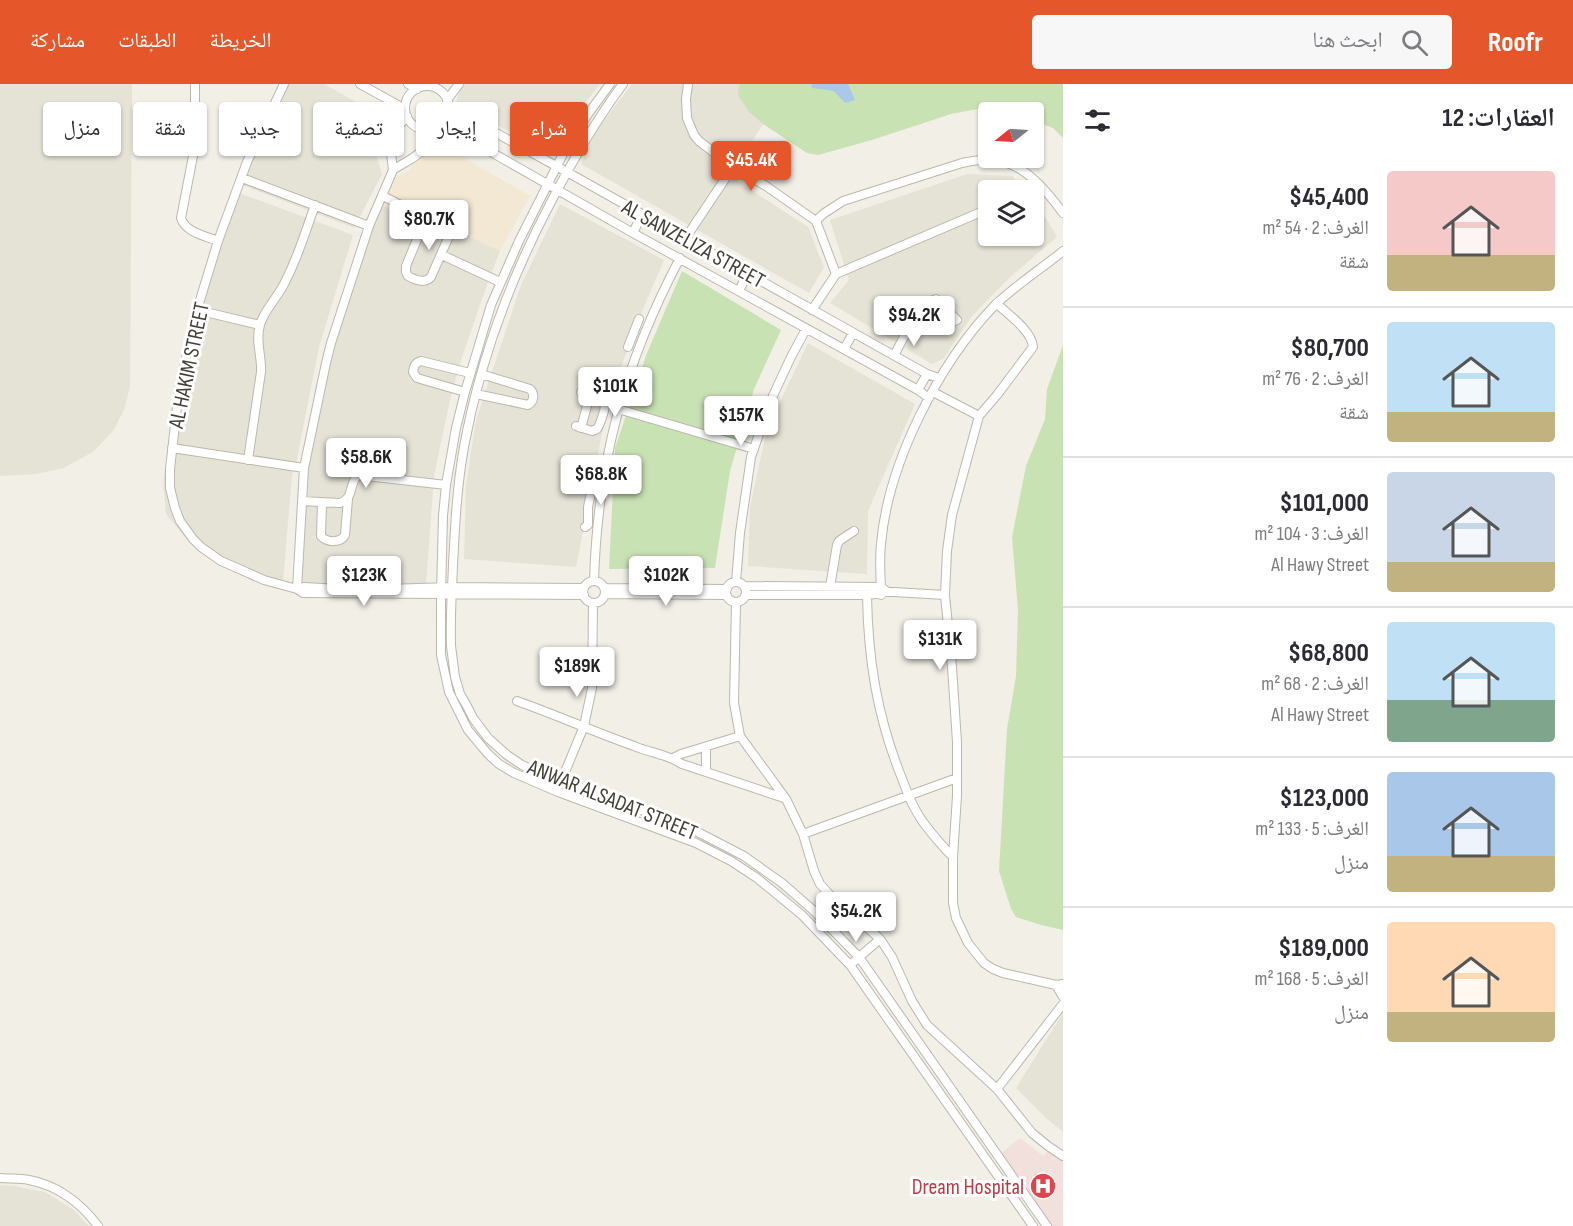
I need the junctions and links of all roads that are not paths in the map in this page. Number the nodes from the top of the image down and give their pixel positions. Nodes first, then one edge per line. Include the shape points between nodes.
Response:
1 (195, 84) edge
2 (284, 84) edge
3 (360, 84) edge
4 (408, 84) edge
5 (459, 84) edge
6 (609, 84) edge
7 (623, 84) edge
8 (688, 84) edge
9 (421, 86) edge
10 (447, 102) edge
11 (449, 102) edge
12 (406, 113) junction
13 (416, 127) edge
14 (498, 133) edge
15 (417, 156) edge
16 (498, 156) edge
17 (556, 166) junction
18 (733, 167) junction
19 (393, 170) junction
20 (567, 172) junction
21 (242, 178) junction
22 (1034, 180) edge
23 (548, 184) junction
24 (557, 189) junction
25 (1044, 191) edge
26 (382, 196) junction
27 (315, 206) junction
28 (978, 213) edge
29 (1063, 213) edge
30 (642, 214) junction
31 (426, 218) junction
32 (816, 221) junction
33 (369, 226) junction
34 (633, 233) junction
35 (685, 239) junction
36 (218, 241) junction
37 (1063, 251) edge
38 (442, 255) junction
39 (680, 258) junction
40 (747, 274) junction
41 (836, 274) junction
42 (500, 282) junction
43 (740, 291) junction
44 (997, 304) junction
45 (197, 310) junction
46 (812, 310) junction
47 (639, 319) dead end
48 (918, 322) junction
49 (260, 325) junction
50 (635, 329) junction
51 (806, 329) junction
52 (644, 332) junction
53 (853, 333) junction
54 (632, 338) junction
55 (641, 341) junction
56 (628, 347) dead end
57 (844, 349) junction
58 (894, 356) junction
59 (470, 373) junction
60 (480, 374) junction
61 (927, 374) junction
62 (939, 378) junction
63 (918, 390) junction
64 (465, 392) junction
65 (581, 392) dead end
66 (476, 394) junction
67 (590, 395) junction
68 (931, 395) junction
69 (618, 409) junction
70 (603, 416) junction
71 (979, 416) junction
72 (615, 419) junction
73 (172, 448) junction
74 (754, 449) junction
75 (248, 460) junction
76 (304, 468) junction
77 (589, 478) dead end
78 (446, 485) junction
79 (589, 498) junction
80 (348, 499) junction
81 (302, 501) junction
82 (322, 503) junction
83 (599, 503) junction
84 (588, 507) junction
85 (585, 527) dead end
86 (854, 531) dead end
87 (594, 580) junction
88 (736, 582) junction
89 (830, 587) junction
90 (297, 589) junction
91 (746, 590) junction
92 (441, 591) junction
93 (452, 591) junction
94 (584, 591) junction
95 (605, 591) junction
96 (883, 591) junction
97 (727, 592) junction
98 (867, 595) junction
99 (945, 595) junction
100 (593, 603) junction
101 (736, 603) junction
102 (517, 701) dead end
103 (584, 726) junction
104 (482, 730) junction
105 (473, 736) junction
106 (740, 736) junction
107 (706, 747) junction
108 (673, 758) junction
109 (706, 772) junction
110 (957, 778) junction
111 (561, 781) junction
112 (558, 792) junction
113 (908, 796) junction
114 (786, 799) junction
115 (804, 834) junction
116 (953, 857) junction
117 (880, 939) junction
118 (859, 957) junction
119 (850, 966) junction
120 (1060, 984) edge
121 (1063, 997) edge
122 (1063, 1004) edge
123 (997, 1089) junction
124 (1063, 1156) edge
125 (0, 1178) edge
126 (98, 1226) edge
127 (1033, 1226) edge
128 (1047, 1226) edge

1 - 36 street via 193,156 181,218 189,229
2 - 21 street, AL HAKIM STREET
3 - 12 street
4 - 9 street
5 - 11 street
6 - 17 street, ANWAR ALSADAT STREET
7 - 20 street, ANWAR ALSADAT STREET
8 - 18 street via 690,127 699,141
9 - 10 street via 438,89
9 - 12 street via 408,98
12 - 13 street
12 - 19 street via 392,140
14 - 17 street, AL SANZELIZA STREET
15 - 19 street
16 - 23 street, AL SANZELIZA STREET
17 - 20 street, AL SANZELIZA STREET
17 - 23 street, ANWAR ALSADAT STREET
18 - 32 street
18 - 35 street
19 - 26 street
20 - 24 street, ANWAR ALSADAT STREET
20 - 30 street, AL SANZELIZA STREET
21 - 27 street
21 - 36 street, AL HAKIM STREET
22 - 32 street via 1020,169 994,160 962,163 843,201
23 - 24 street, AL SANZELIZA STREET
23 - 42 street, ANWAR ALSADAT STREET
24 - 34 street, AL SANZELIZA STREET
24 - 60 street, ANWAR ALSADAT STREET via 518,267
25 - 29 street
26 - 31 street
26 - 33 street
27 - 33 street
27 - 49 street via 288,278
28 - 41 street
30 - 34 street
30 - 35 street, AL SANZELIZA STREET
31 - 38 street via 448,229
31 - 38 street via 406,266 408,276 429,280
32 - 41 street
33 - 76 street via 328,353
34 - 39 street, AL SANZELIZA STREET
35 - 40 street, AL SANZELIZA STREET
36 - 45 street, AL HAKIM STREET
37 - 44 street
38 - 42 street
39 - 43 street, AL SANZELIZA STREET
39 - 52 street
40 - 43 street
40 - 46 street, AL SANZELIZA STREET
41 - 46 street
42 - 59 street, ANWAR ALSADAT STREET
43 - 51 street, AL SANZELIZA STREET
44 - 62 street
44 - 71 street via 1028,333 1033,347
45 - 49 street
45 - 73 street, AL HAKIM STREET via 179,389
46 - 53 street, AL SANZELIZA STREET
47 - 50 street
48 - 48 street via 938,320 950,324 957,320 933,299
48 - 58 street via 911,326
49 - 75 street via 261,372
50 - 52 street
50 - 54 street
51 - 57 street, AL SANZELIZA STREET
51 - 74 street via 771,400
52 - 55 street
53 - 57 street
53 - 58 street, AL SANZELIZA STREET
54 - 55 street
54 - 56 street
55 - 69 street
57 - 63 street, AL SANZELIZA STREET
58 - 61 street, AL SANZELIZA STREET
59 - 64 street, ANWAR ALSADAT STREET
59 - 64 street via 421,361 414,367 417,378
60 - 66 street, ANWAR ALSADAT STREET
60 - 66 street via 530,389 534,396 528,405
61 - 62 street, AL SANZELIZA STREET
61 - 63 street
62 - 68 street
63 - 68 street, AL SANZELIZA STREET
64 - 78 street, ANWAR ALSADAT STREET
65 - 67 street
66 - 93 street, ANWAR ALSADAT STREET via 456,499
67 - 70 street via 604,401
67 - 70 street via 579,427 596,430
68 - 71 street, AL SANZELIZA STREET
68 - 96 street via 897,469 881,545
69 - 72 street
69 - 74 street
70 - 72 street
71 - 99 street via 952,515
72 - 83 street
73 - 75 street
73 - 90 street, AL HAKIM STREET via 170,488 180,521 193,539 221,561
74 - 88 street
75 - 76 street
76 - 81 street
77 - 79 street via 593,483
78 - 80 street via 358,475
78 - 92 street, ANWAR ALSADAT STREET
79 - 83 street
79 - 84 street
80 - 82 street
80 - 82 street via 345,535 340,541 321,537
81 - 82 street
81 - 90 street
83 - 84 street
83 - 87 street
84 - 85 street
86 - 89 street via 837,545
87 - 94 street via 587,583
87 - 95 street
88 - 91 street
88 - 97 street via 730,584
89 - 91 street
89 - 96 street
90 - 92 street, AL HAKIM STREET
91 - 98 street
91 - 101 street via 742,601
92 - 93 street, AL HAKIM STREET
92 - 105 street, ANWAR ALSADAT STREET via 444,673 456,708
93 - 94 street, AL HAKIM STREET
93 - 104 street, ANWAR ALSADAT STREET via 453,665 460,694
94 - 100 street
95 - 97 street
95 - 100 street via 601,601
96 - 98 street
96 - 99 street
97 - 101 street
98 - 113 street via 871,662 879,708
99 - 110 street via 955,701
100 - 103 street via 593,681
101 - 106 street via 734,703
102 - 103 street
103 - 108 street
103 - 111 street
104 - 105 street
104 - 111 street, ANWAR ALSADAT STREET via 522,765
105 - 112 street, ANWAR ALSADAT STREET via 499,764
106 - 107 street
106 - 114 street
107 - 108 street
107 - 109 street
108 - 109 street
109 - 114 street
110 - 113 street
110 - 116 street
111 - 112 street
111 - 118 street, ANWAR ALSADAT STREET via 688,827 744,856 813,910
112 - 119 street, ANWAR ALSADAT STREET via 696,843 731,861 795,908
113 - 115 street
113 - 116 street
114 - 115 street
115 - 117 street via 820,884
116 - 120 street via 952,903 977,956 1003,973
117 - 118 street
117 - 123 street via 927,1025
118 - 119 street
118 - 128 street, ANWAR ALSADAT STREET
119 - 127 street, ANWAR ALSADAT STREET
120 - 121 street
122 - 123 street
123 - 124 street via 1032,1133
125 - 126 street via 54,1188 77,1203

